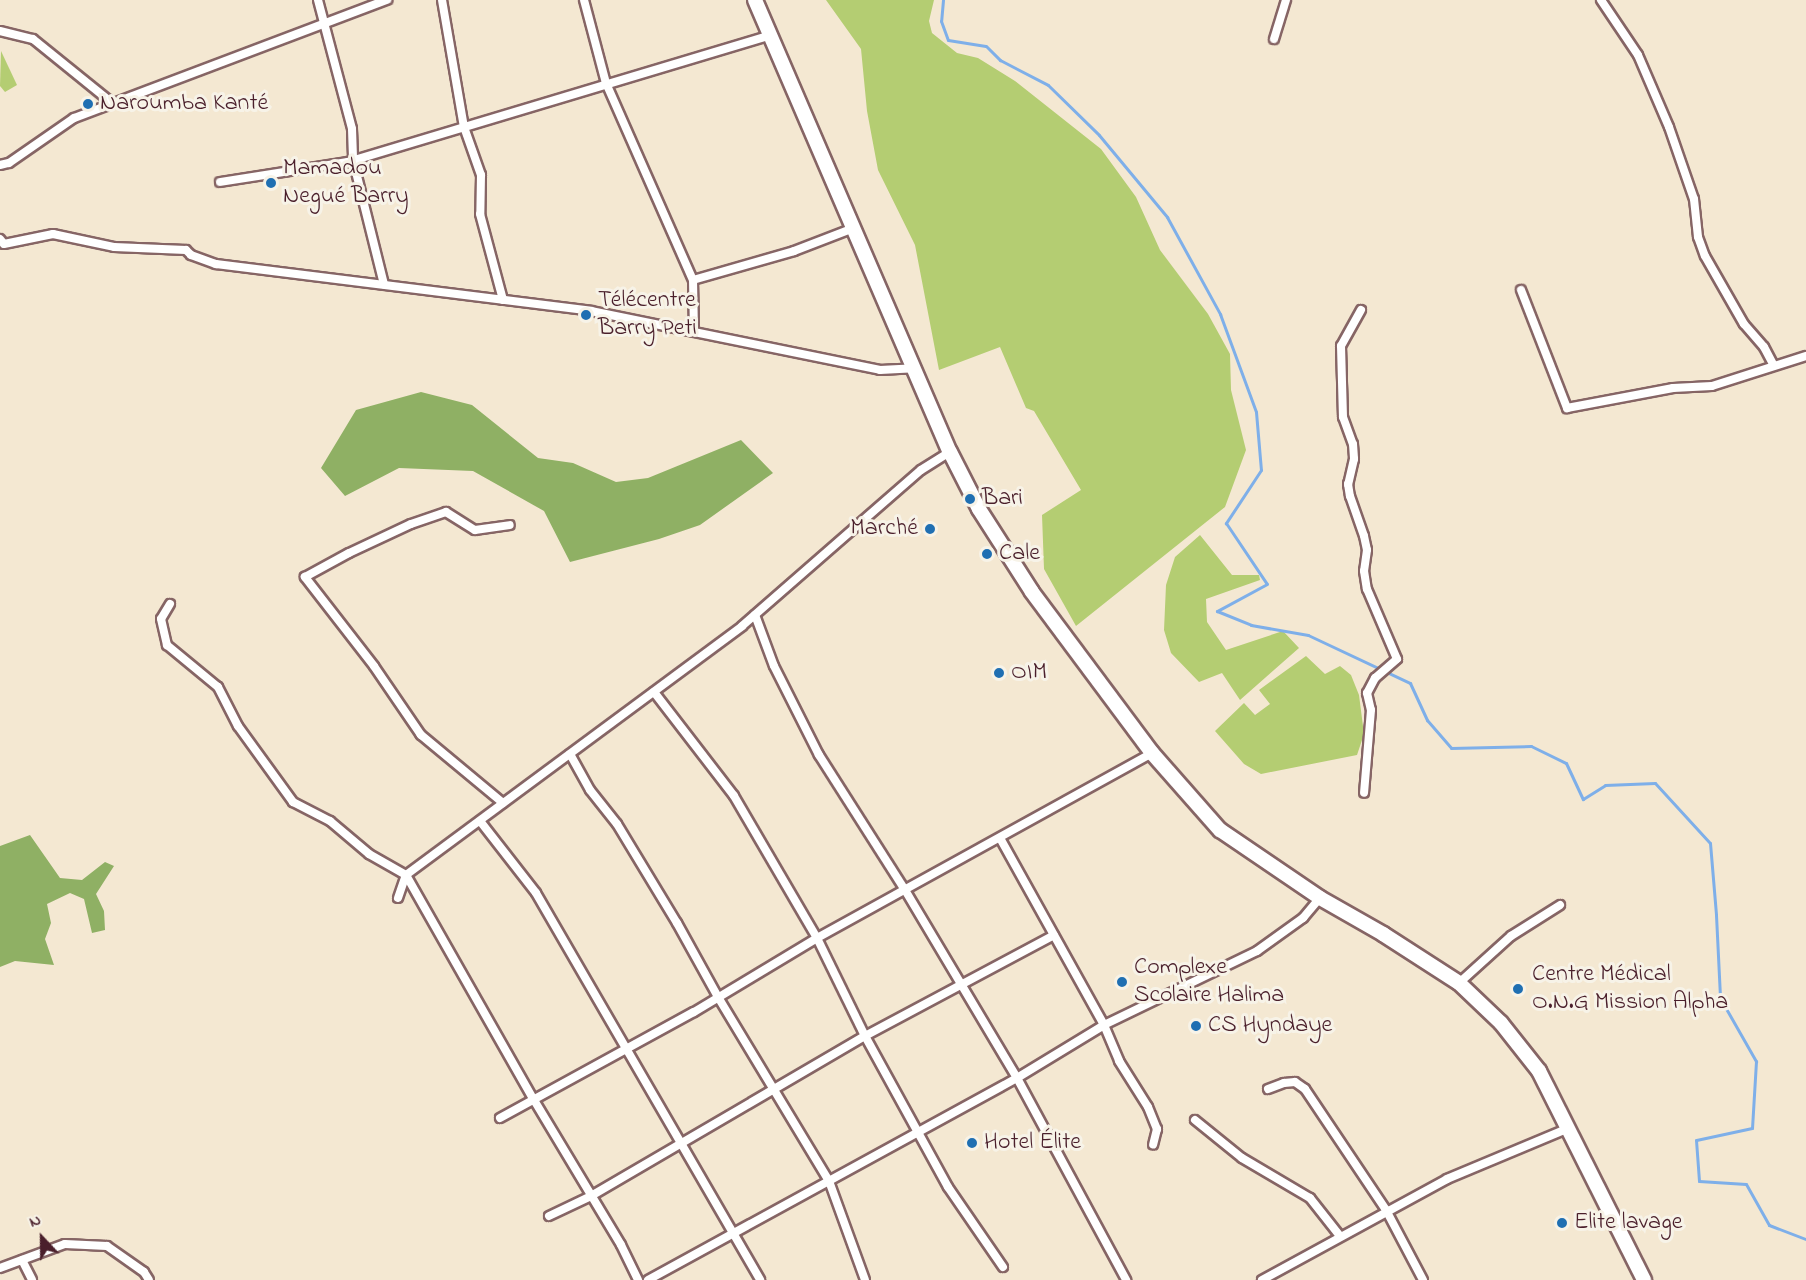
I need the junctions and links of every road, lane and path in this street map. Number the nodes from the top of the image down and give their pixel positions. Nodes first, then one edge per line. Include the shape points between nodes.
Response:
1 (318, 0) edge
2 (387, 0) edge
3 (442, 0) edge
4 (584, 0) edge
5 (755, 0) edge
6 (1286, 0) edge
7 (1601, 0) edge
8 (323, 24) junction
9 (2, 33) edge
10 (770, 35) junction
11 (1274, 39) dead end
12 (606, 83) junction
13 (112, 103) junction
14 (464, 127) junction
15 (353, 160) junction
16 (0, 165) edge
17 (220, 182) dead end
18 (854, 228) junction
19 (0, 239) edge
20 (693, 280) junction
21 (384, 284) junction
22 (1521, 290) dead end
23 (503, 300) junction
24 (1361, 310) dead end
25 (694, 331) junction
26 (1806, 356) edge
27 (1774, 366) junction
28 (914, 368) junction
29 (950, 452) junction
30 (510, 525) dead end
31 (170, 604) dead end
32 (755, 615) junction
33 (654, 692) junction
34 (1152, 753) junction
35 (570, 754) junction
36 (1364, 793) dead end
37 (503, 803) junction
38 (480, 820) junction
39 (1000, 838) junction
40 (406, 875) junction
41 (905, 890) junction
42 (398, 898) dead end
43 (1320, 898) junction
44 (1560, 905) dead end
45 (1054, 935) junction
46 (817, 938) junction
47 (1459, 983) junction
48 (961, 985) junction
49 (718, 997) junction
50 (1104, 1025) junction
51 (865, 1036) junction
52 (628, 1048) junction
53 (1017, 1078) junction
54 (773, 1089) junction
55 (1268, 1089) dead end
56 (534, 1100) junction
57 (500, 1118) dead end
58 (1195, 1120) dead end
59 (1569, 1128) junction
60 (918, 1131) junction
61 (682, 1144) junction
62 (1153, 1146) dead end
63 (829, 1181) junction
64 (591, 1196) junction
65 (1386, 1210) junction
66 (549, 1216) dead end
67 (732, 1232) junction
68 (1340, 1236) junction
69 (22, 1260) junction
70 (1, 1266) edge
71 (1003, 1268) dead end
72 (32, 1280) edge
73 (149, 1280) edge
74 (638, 1280) edge
75 (648, 1280) edge
76 (760, 1280) edge
77 (865, 1280) edge
78 (1126, 1280) edge
79 (1262, 1280) edge
80 (1423, 1280) edge
81 (1644, 1280) edge

1 - 8 street
2 - 8 street
3 - 14 street
4 - 12 street
5 - 10 highway
6 - 11 street
7 - 27 street via 1638,55 1669,128 1694,199 1698,237 1705,256 1744,324
8 - 13 street
8 - 15 street via 352,129
9 - 13 street via 33,39
10 - 12 street
10 - 18 highway
12 - 14 street
12 - 20 street
13 - 16 street via 74,118 9,163
14 - 15 street
14 - 23 street via 481,175 480,214
15 - 17 street
15 - 21 street
18 - 20 street via 794,251
18 - 28 highway
19 - 21 street via 4,244 53,234 114,247 186,249 191,255 216,264
20 - 25 street
21 - 23 street
22 - 27 street via 1567,408 1673,388 1712,387
23 - 25 street via 591,311
24 - 36 street via 1341,346 1343,417 1354,459 1348,484 1367,550 1365,580 1396,653 1395,663 1375,678 1367,693 1371,710
25 - 28 street via 880,370
26 - 27 street
28 - 29 highway
29 - 32 street via 921,470
29 - 34 highway via 1005,552
30 - 37 street via 475,530 446,512 411,524 305,577 421,735
31 - 40 street via 161,618 167,645 218,687 238,726 293,802 330,821 369,854
32 - 33 street
32 - 41 street via 774,666 819,755
33 - 35 street
33 - 46 street via 734,796
34 - 39 street
34 - 43 highway via 1220,830
35 - 37 street
35 - 49 street via 590,790 617,824
37 - 38 street
38 - 40 street
38 - 52 street via 536,893
39 - 41 street
39 - 45 street
40 - 42 street
40 - 56 street
41 - 46 street
41 - 48 street
43 - 47 highway
43 - 50 street via 1303,918 1257,951
44 - 47 street via 1511,936
45 - 48 street
45 - 50 street
46 - 49 street
46 - 51 street
47 - 59 highway via 1501,1023 1539,1071
48 - 51 street
48 - 53 street
49 - 52 street
49 - 54 street
50 - 53 street
50 - 62 street via 1119,1060 1154,1120 1157,1129
51 - 54 street
51 - 60 street
52 - 56 street
52 - 61 street
53 - 60 street
53 - 78 street
54 - 61 street
54 - 63 street
55 - 65 street via 1295,1082 1305,1089
56 - 57 street
56 - 64 street
58 - 68 street via 1242,1158 1310,1198
59 - 65 street via 1446,1179
59 - 81 highway
60 - 63 street
60 - 71 street via 948,1187
61 - 64 street
61 - 67 street
63 - 67 street
63 - 77 street
64 - 66 street
64 - 74 street
65 - 68 street
65 - 80 street
67 - 75 street
67 - 76 street
68 - 79 street
69 - 70 street
69 - 72 street
69 - 73 street via 66,1244 107,1246 144,1272

